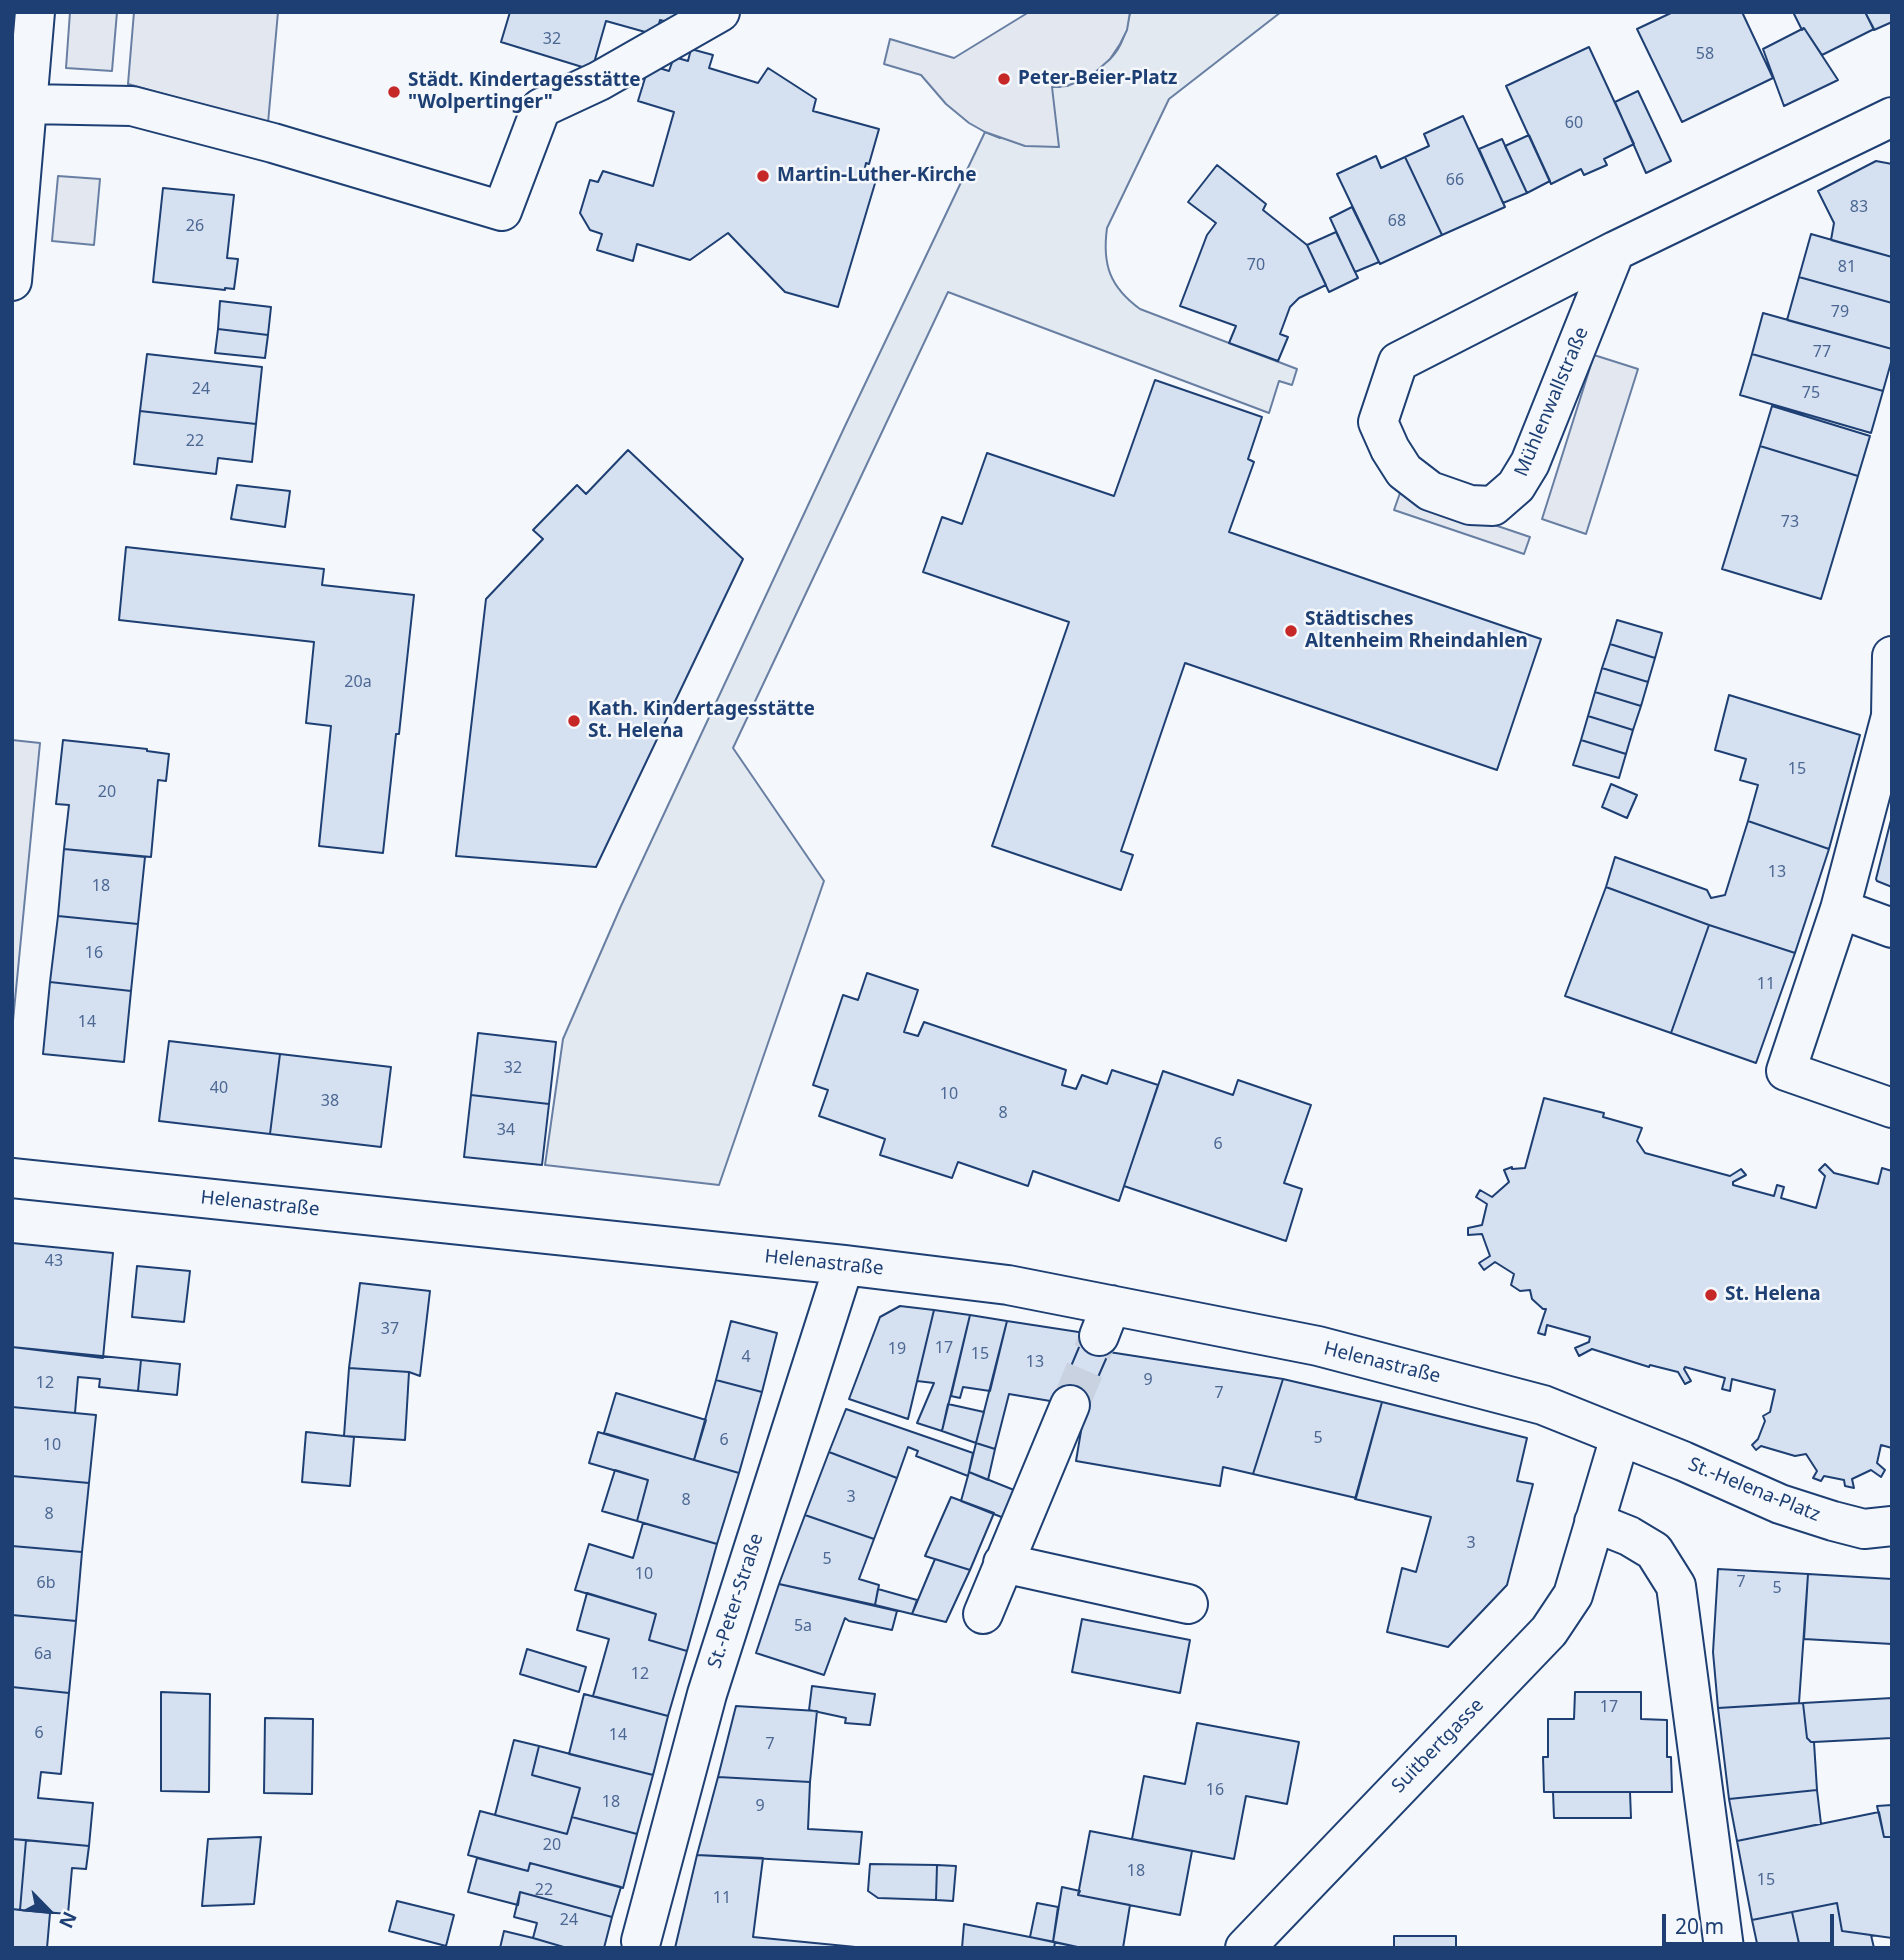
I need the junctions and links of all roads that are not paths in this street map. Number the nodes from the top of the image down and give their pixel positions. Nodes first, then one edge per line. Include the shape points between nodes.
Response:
1 (35, 12) edge
2 (720, 12) edge
3 (27, 104) junction
4 (1892, 117) edge
5 (1615, 251) junction
6 (12, 281) edge
7 (1892, 656) edge
8 (1891, 716) edge
9 (1840, 909) junction
10 (1892, 928) edge
11 (1892, 1108) edge
12 (12, 1178) edge
13 (844, 1265) junction
14 (1070, 1405) tunnel mouth
15 (1620, 1437) junction
16 (1594, 1522) junction
17 (1892, 1526) edge
18 (1003, 1563) junction
19 (1188, 1604) dead end
20 (983, 1614) dead end
21 (640, 1945) edge
22 (1245, 1948) edge
23 (1724, 1948) edge

1 - 3 street
2 - 3 street via 599,81 541,108 502,211 132,106
3 - 6 street
4 - 5 street, Mühlenwallstraße
5 - 5 street, Mühlenwallstraße via 1398,362 1378,422 1404,471 1430,491 1470,505 1493,506 1516,486 1530,463
7 - 8 street
8 - 9 street
9 - 10 street
9 - 11 street via 1786,1071
12 - 13 street, Helenastraße
13 - 15 street, Helenastraße via 1008,1285 1105,1320 1318,1346 1543,1405
13 - 21 street, St.-Peter-Straße via 707,1694
14 - 18 street
15 - 16 street, Suitbertgasse
15 - 17 street, St.-Helena-Platz via 1833,1521 1864,1529
16 - 22 street, Suitbertgasse via 1573,1595 1549,1631
16 - 23 street via 1654,1551 1676,1586
18 - 19 street
18 - 20 street

